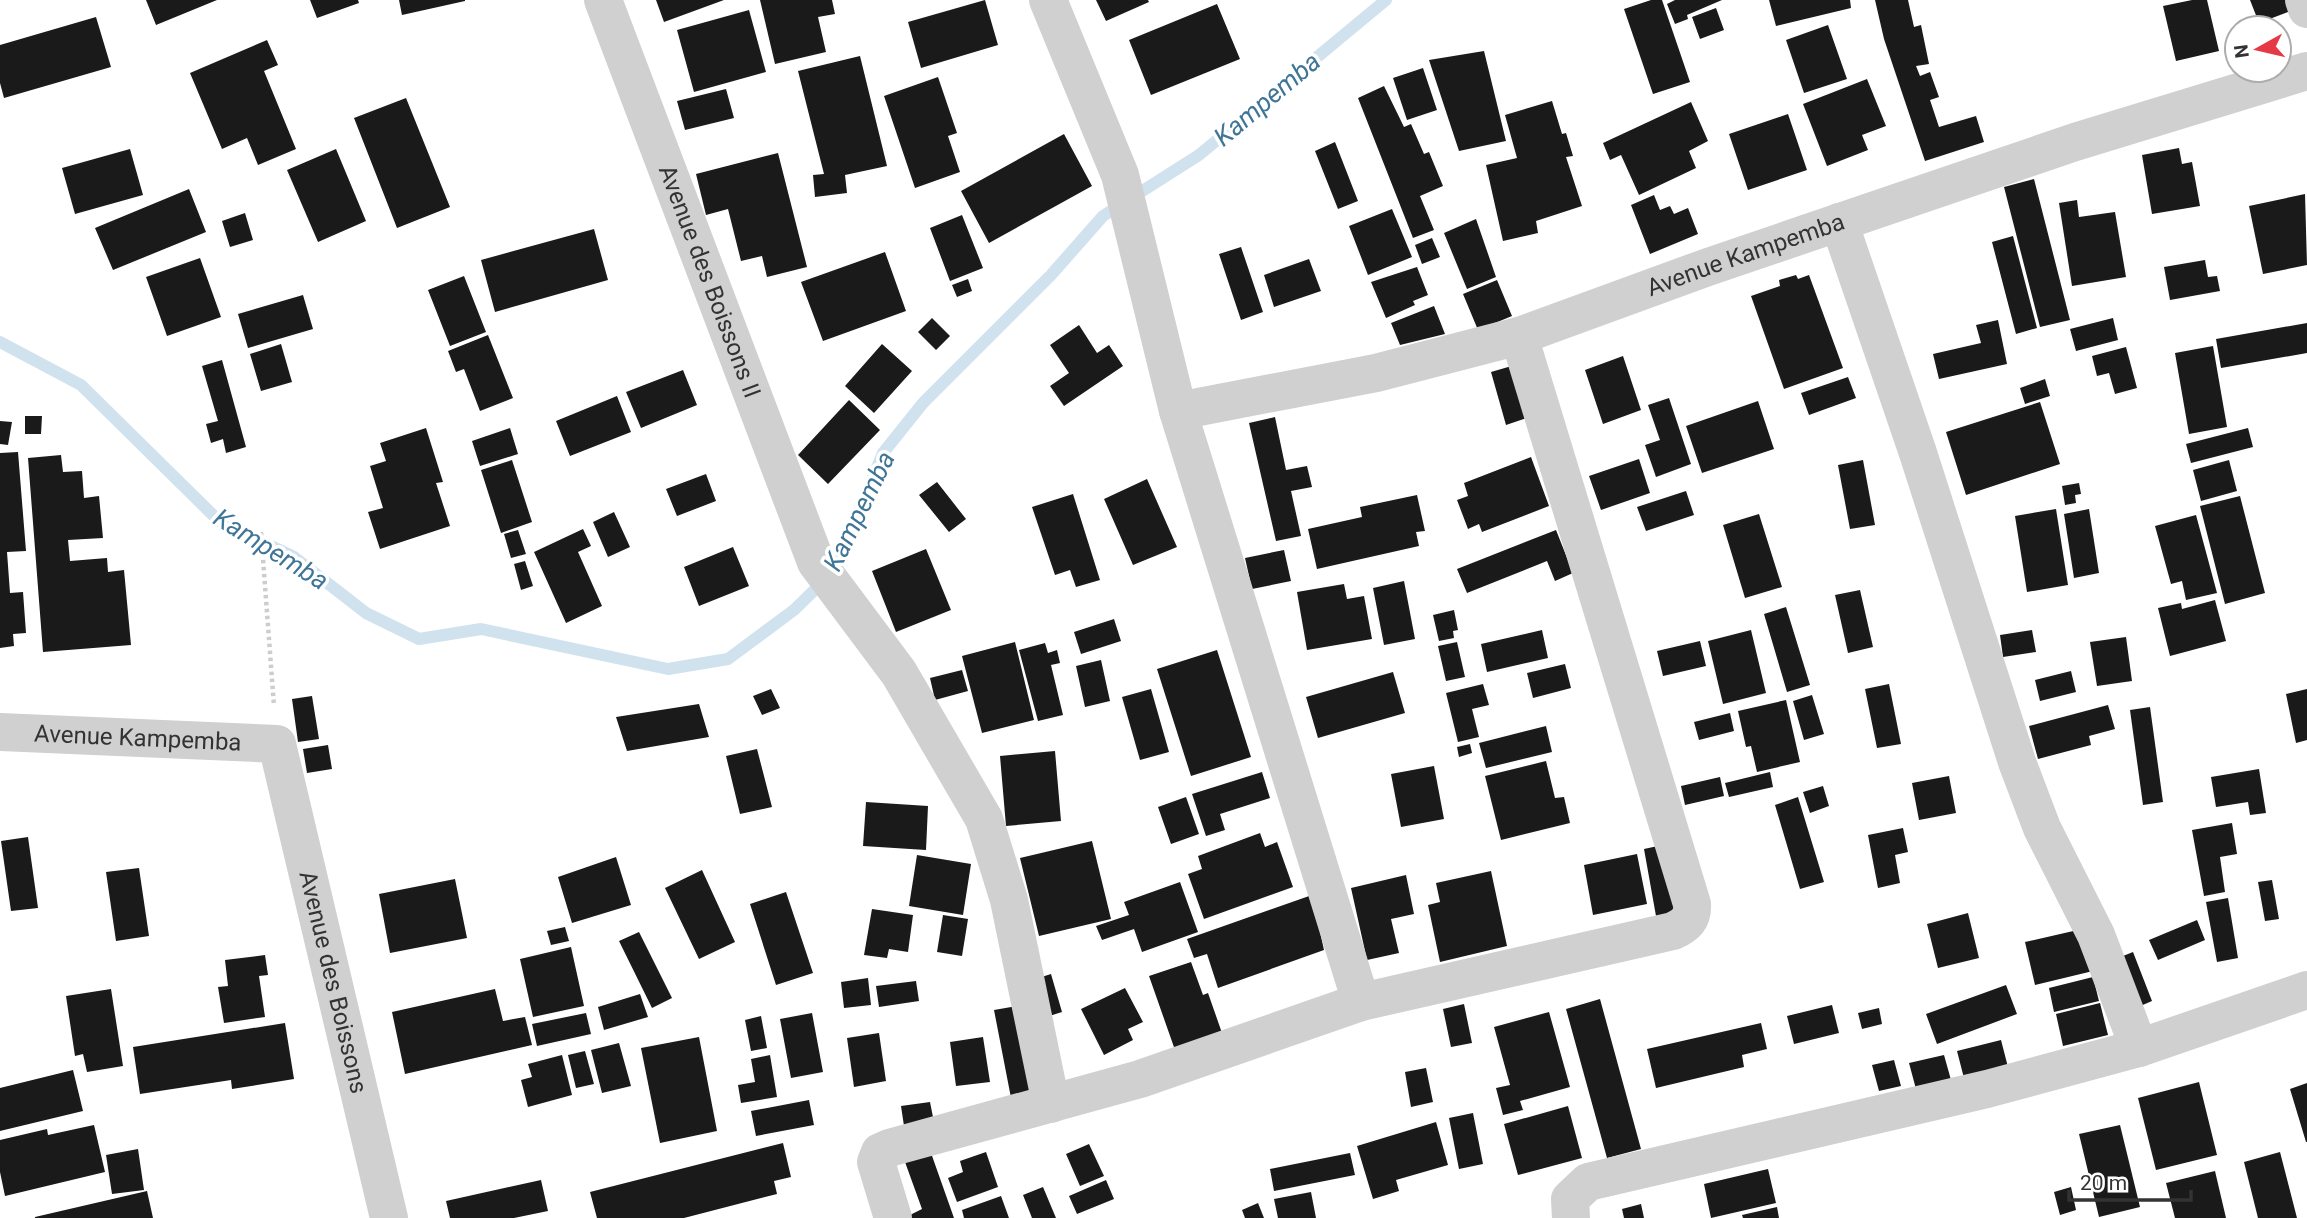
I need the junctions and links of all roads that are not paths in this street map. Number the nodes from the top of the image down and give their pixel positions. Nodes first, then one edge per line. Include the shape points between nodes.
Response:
1 (603, 0) edge
2 (1048, 0) edge
3 (2304, 0) edge
4 (2307, 9) edge
5 (2307, 71) edge
6 (1839, 222) junction
7 (1519, 336) junction
8 (1178, 411) junction
9 (0, 732) edge
10 (277, 744) joint
11 (2307, 990) edge
12 (1361, 1002) junction
13 (2139, 1048) junction
14 (1051, 1104) junction
15 (1570, 1209) edge
16 (389, 1218) edge
17 (893, 1218) edge

1 - 14 street, Avenue des Boissons II via 816,562 899,673 984,819 1009,900
2 - 8 street via 1120,175
3 - 4 street
5 - 6 street, Avenue Kampemba
6 - 7 street, Avenue Kampemba
6 - 13 street via 2017,762 2042,828 2096,935
7 - 8 street, Avenue Kampemba via 1376,373
7 - 12 street via 1693,914 1673,931
8 - 12 street
9 - 10 street, Avenue Kampemba
10 - 16 street, Avenue des Boissons
11 - 13 street
12 - 14 street via 1140,1079
13 - 15 street via 1987,1089 1588,1182
14 - 17 street via 880,1152 876,1163

